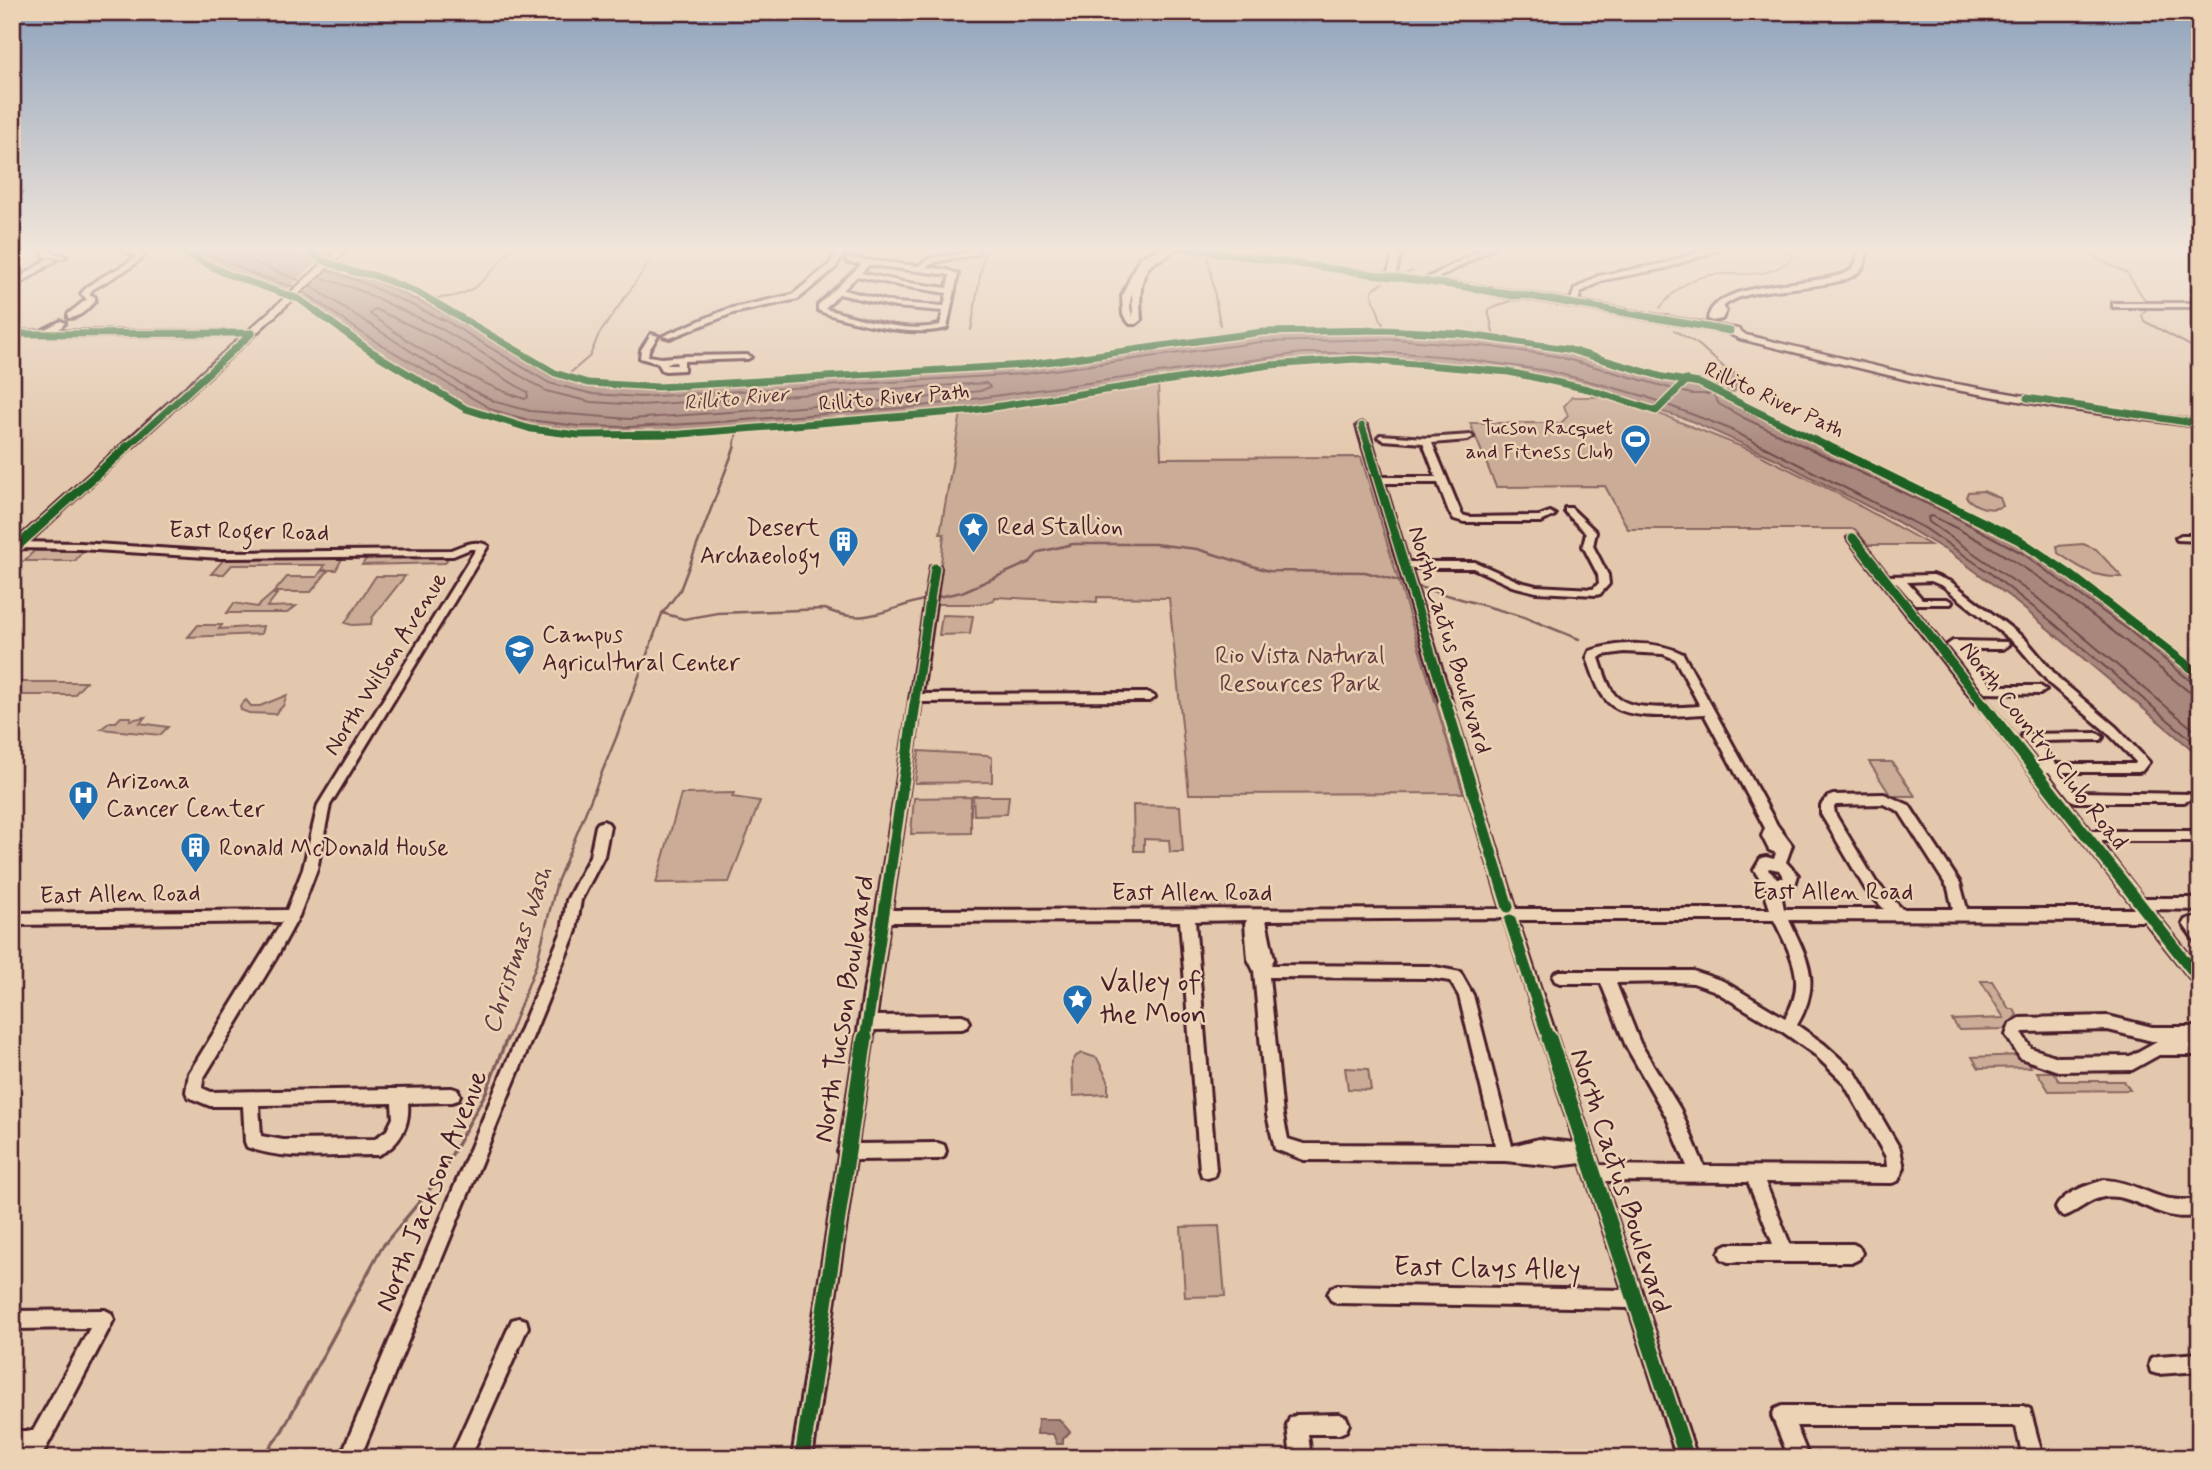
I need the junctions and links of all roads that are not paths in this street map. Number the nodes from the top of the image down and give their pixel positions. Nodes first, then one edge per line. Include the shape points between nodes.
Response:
1 (72, 316) edge
2 (270, 316) edge
3 (714, 316) edge
4 (719, 316) edge
5 (845, 316) edge
6 (946, 316) edge
7 (1666, 316) edge
8 (1720, 316) edge
9 (1710, 322) junction
10 (936, 329) joint
11 (252, 333) junction
12 (12, 334) edge
13 (46, 334) junction
14 (654, 336) dead end
15 (747, 357) dead end
16 (680, 359) joint
17 (661, 361) joint
18 (2200, 422) edge
19 (1362, 426) dead end
20 (1383, 437) dead end
21 (1468, 437) dead end
22 (1427, 441) junction
23 (1378, 480) junction
24 (1441, 480) junction
25 (1568, 510) dead end
26 (1550, 515) dead end
27 (1853, 538) dead end
28 (2181, 538) dead end
29 (2200, 538) edge
30 (483, 546) joint
31 (15, 547) edge
32 (1406, 565) junction
33 (935, 568) dead end
34 (1892, 579) junction
35 (1947, 602) dead end
36 (1919, 603) joint
37 (2003, 645) dead end
38 (1953, 665) junction
39 (1969, 665) junction
40 (2040, 690) dead end
41 (1149, 697) dead end
42 (915, 698) junction
43 (1707, 710) junction
44 (2097, 737) dead end
45 (2034, 768) junction
46 (2053, 768) junction
47 (2184, 797) dead end
48 (603, 826) dead end
49 (2200, 835) edge
50 (2087, 836) junction
51 (2200, 904) edge
52 (2144, 909) junction
53 (1509, 913) junction
54 (1187, 915) junction
55 (1780, 915) junction
56 (1899, 915) junction
57 (292, 916) junction
58 (884, 916) junction
59 (1258, 916) junction
60 (1962, 916) junction
61 (12, 919) edge
62 (2200, 924) edge
63 (2200, 937) edge
64 (1261, 971) junction
65 (1455, 976) joint
66 (1560, 976) dead end
67 (1606, 976) junction
68 (2200, 980) edge
69 (962, 1022) dead end
70 (866, 1023) junction
71 (1788, 1027) junction
72 (2200, 1034) edge
73 (2200, 1048) edge
74 (452, 1095) dead end
75 (399, 1096) junction
76 (251, 1098) junction
77 (938, 1151) dead end
78 (846, 1152) junction
79 (1508, 1154) junction
80 (1587, 1154) junction
81 (1208, 1170) dead end
82 (1592, 1173) junction
83 (1699, 1175) junction
84 (1892, 1175) joint
85 (1754, 1176) junction
86 (2066, 1208) dead end
87 (2200, 1208) edge
88 (1728, 1253) dead end
89 (1785, 1253) junction
90 (1853, 1253) dead end
91 (1337, 1294) dead end
92 (1635, 1299) junction
93 (12, 1320) edge
94 (519, 1327) dead end
95 (2200, 1362) edge
96 (2158, 1364) dead end
97 (1339, 1424) dead end
98 (12, 1441) edge
99 (34, 1449) edge
100 (350, 1458) edge
101 (460, 1458) edge
102 (802, 1458) edge
103 (1301, 1458) edge
104 (1687, 1458) edge
105 (1799, 1458) edge
106 (2033, 1458) edge

1 - 13 street
2 - 11 main road
3 - 4 street via 667,336
5 - 10 street
6 - 10 street via 944,326
7 - 9 main road
8 - 9 street
9 - 18 main road via 1742,337 1912,379
11 - 13 street
11 - 31 main road
12 - 13 street
14 - 17 street via 643,358
15 - 16 street
16 - 17 street via 681,368 675,370 665,368
19 - 23 street, North Cactus Boulevard
20 - 22 street
21 - 22 street
22 - 24 street
23 - 24 street
23 - 32 street, North Cactus Boulevard
24 - 26 street via 1457,517 1541,519
25 - 32 street via 1591,532 1588,546 1604,584 1596,592 1536,589 1475,565
27 - 34 street, North Country Club Road
28 - 29 street
30 - 31 street, East Roger Road via 468,546 453,554 220,555
30 - 57 street, North Wilson Avenue via 324,804 310,869
32 - 53 street, North Cactus Boulevard
33 - 42 street, North Tucson Boulevard
34 - 36 street
34 - 38 street, North Country Club Road
34 - 46 street via 1941,580 2021,642 2055,682 2143,762 2138,768
35 - 36 street
37 - 39 street via 1953,645
38 - 39 street
38 - 45 street, North Country Club Road
39 - 40 street via 1989,690
41 - 42 street
42 - 58 street, North Tucson Boulevard
43 - 43 street via 1679,657 1667,650 1594,654 1611,698 1622,707
43 - 55 street via 1772,828 1769,835 1780,857 1761,867 1765,877 1774,882 1771,896
44 - 46 street via 2027,737
45 - 46 street
45 - 50 street, North Country Club Road
46 - 47 street via 2076,797
48 - 100 street, North Jackson Avenue via 597,856 574,900 569,931
49 - 50 street
50 - 52 street, North Country Club Road
51 - 52 street
52 - 60 street, East Allen Road
52 - 68 street, North Country Club Road
53 - 55 street, East Allen Road
53 - 59 street, East Allen Road
53 - 80 street, North Cactus Boulevard
54 - 58 street, East Allen Road
54 - 59 street, East Allen Road
54 - 81 street
55 - 56 street, East Allen Road
55 - 71 street via 1806,984 1801,1008
56 - 60 street, East Allen Road
56 - 60 street via 1871,886 1828,814 1827,806 1833,800 1884,799 1904,808 1955,887
57 - 61 street, East Allen Road
57 - 76 street, North Wilson Avenue via 195,1078 194,1092 210,1099
58 - 70 street, North Tucson Boulevard
59 - 64 street via 1252,924 1255,959
62 - 63 street via 2189,924
64 - 65 street
64 - 79 street via 1281,1143 1304,1152
65 - 79 street via 1466,995
66 - 67 street
67 - 71 street via 1693,977 1718,985
67 - 83 street via 1634,1046 1674,1114
69 - 70 street, North Tucson Boulevard
70 - 78 street, North Tucson Boulevard
71 - 84 street via 1849,1077 1894,1155
72 - 73 street via 2152,1034 2108,1023 2074,1023 2020,1025 2014,1035 2026,1053 2058,1064 2132,1063 2157,1048
74 - 75 street
75 - 76 street
75 - 76 street via 401,1118 393,1135 378,1147 283,1148 253,1142
77 - 78 street, North Tucson Boulevard
78 - 102 street, North Tucson Boulevard
79 - 80 street via 1528,1158
80 - 82 street, North Cactus Boulevard
82 - 83 street
82 - 92 street, North Cactus Boulevard
83 - 85 street
84 - 85 street
85 - 89 street
86 - 87 street via 2096,1188 2114,1188 2173,1209
88 - 89 street
89 - 90 street
91 - 92 street, East Clays Alley
92 - 104 street, North Cactus Boulevard
93 - 99 street via 105,1319
94 - 101 street
95 - 96 street
97 - 103 street via 1297,1425
98 - 99 street
105 - 106 street via 1782,1416 2023,1416

